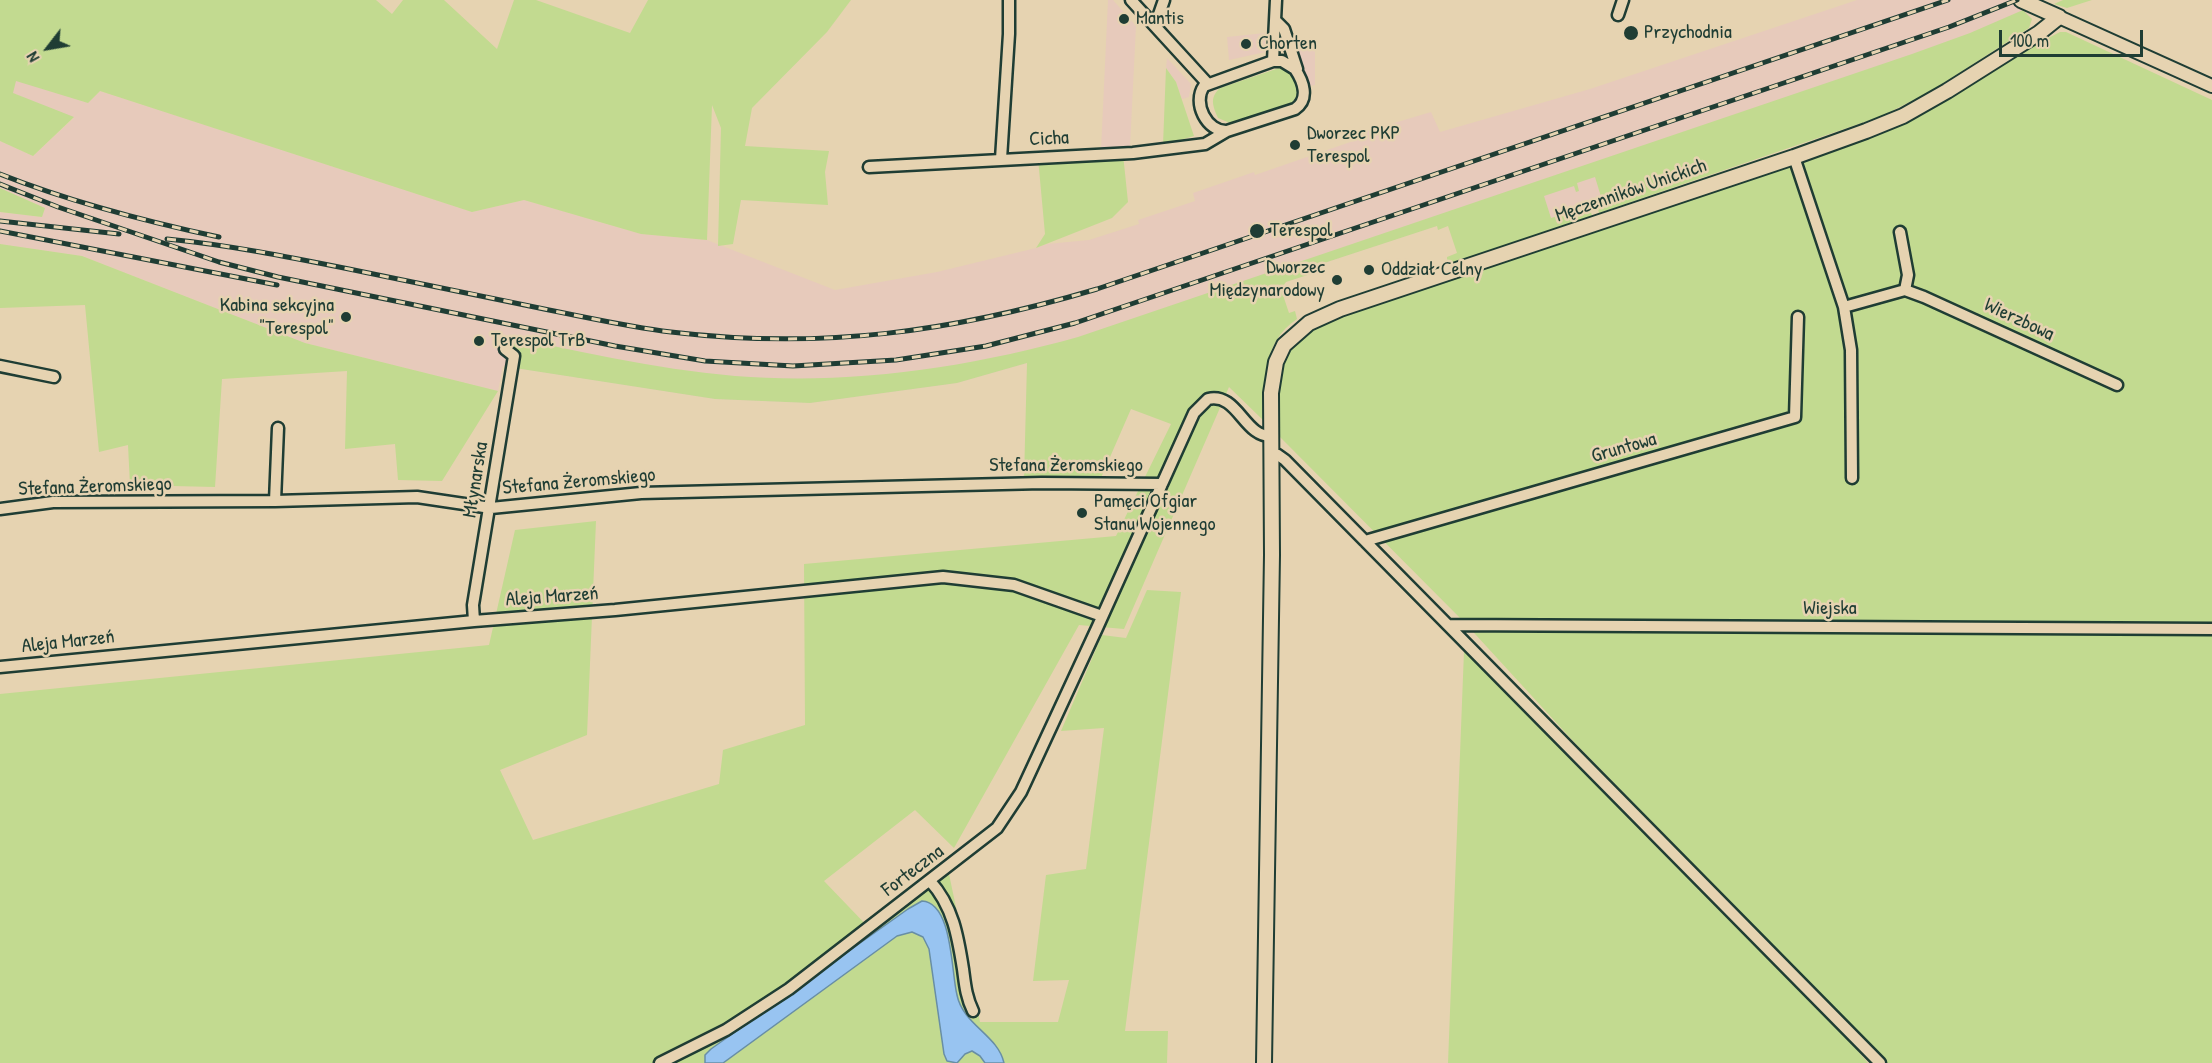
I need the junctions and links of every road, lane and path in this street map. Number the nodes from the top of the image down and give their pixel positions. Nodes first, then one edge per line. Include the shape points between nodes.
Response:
1 (1009, 0) edge
2 (1131, 0) edge
3 (1164, 0) edge
4 (1276, 0) edge
5 (1623, 0) edge
6 (2021, 0) edge
7 (1618, 15) dead end
8 (2059, 17) junction
9 (1275, 21) junction
10 (1155, 26) junction
11 (1272, 62) junction
12 (1298, 73) junction
13 (1207, 83) junction
14 (2212, 86) edge
15 (1227, 131) junction
16 (1794, 157) junction
17 (1001, 159) junction
18 (869, 167) dead end
19 (1900, 232) dead end
20 (1905, 290) junction
21 (1844, 307) junction
22 (1798, 317) dead end
23 (506, 349) dead end
24 (0, 366) edge
25 (54, 377) dead end
26 (2117, 385) dead end
27 (278, 428) dead end
28 (1272, 432) junction
29 (1272, 454) junction
30 (1852, 478) dead end
31 (1162, 484) junction
32 (275, 501) junction
33 (490, 508) junction
34 (0, 509) edge
35 (1365, 540) junction
36 (474, 621) junction
37 (1100, 621) junction
38 (1448, 625) junction
39 (2212, 629) edge
40 (0, 667) edge
41 (930, 881) junction
42 (973, 1011) dead end
43 (660, 1063) edge
44 (1264, 1063) edge
45 (1880, 1063) edge

1 - 17 street
2 - 10 street
3 - 10 street
4 - 9 street
5 - 7 street
6 - 8 main road
8 - 14 street
8 - 16 main road, Męczenników Unickich via 1918,108
9 - 11 street
9 - 12 street, Cicha via 1284,29
10 - 13 street
11 - 12 street via 1287,63
11 - 13 street
12 - 15 street, Cicha via 1304,94 1298,107
13 - 15 street via 1199,96 1206,119 1215,129
15 - 17 street, Cicha via 1205,144 1187,147
16 - 21 street
16 - 28 main road, Męczenników Unickich via 1318,317 1284,345 1276,362 1271,393
17 - 18 street, Cicha
19 - 20 street via 1908,275
20 - 21 street
20 - 26 street, Wierzbowa
21 - 30 street via 1851,350
22 - 35 street, Gruntowa via 1795,417
23 - 33 street, Młynarska via 514,356
24 - 25 street
27 - 32 street
28 - 29 main road, Męczenników Unickich
28 - 31 street, Forteczna via 1260,434 1232,405 1222,399 1208,399 1194,413
29 - 35 street via 1285,460
29 - 44 main road, Męczenników Unickich
31 - 33 street, Stefana Żeromskiego via 1042,483 641,493
31 - 37 street, Forteczna
32 - 33 street, Stefana Żeromskiego via 417,497
32 - 34 street, Stefana Żeromskiego via 53,502
33 - 36 street, Młynarska via 473,605
35 - 38 street
36 - 37 street, Aleja Marzeń via 943,577 1014,585
36 - 40 street, Aleja Marzeń
37 - 41 street, Forteczna via 1021,792 997,828
38 - 39 street, Wiejska
38 - 45 street
41 - 42 street via 948,906 958,936 967,999
41 - 43 street, Forteczna via 789,989 726,1030

